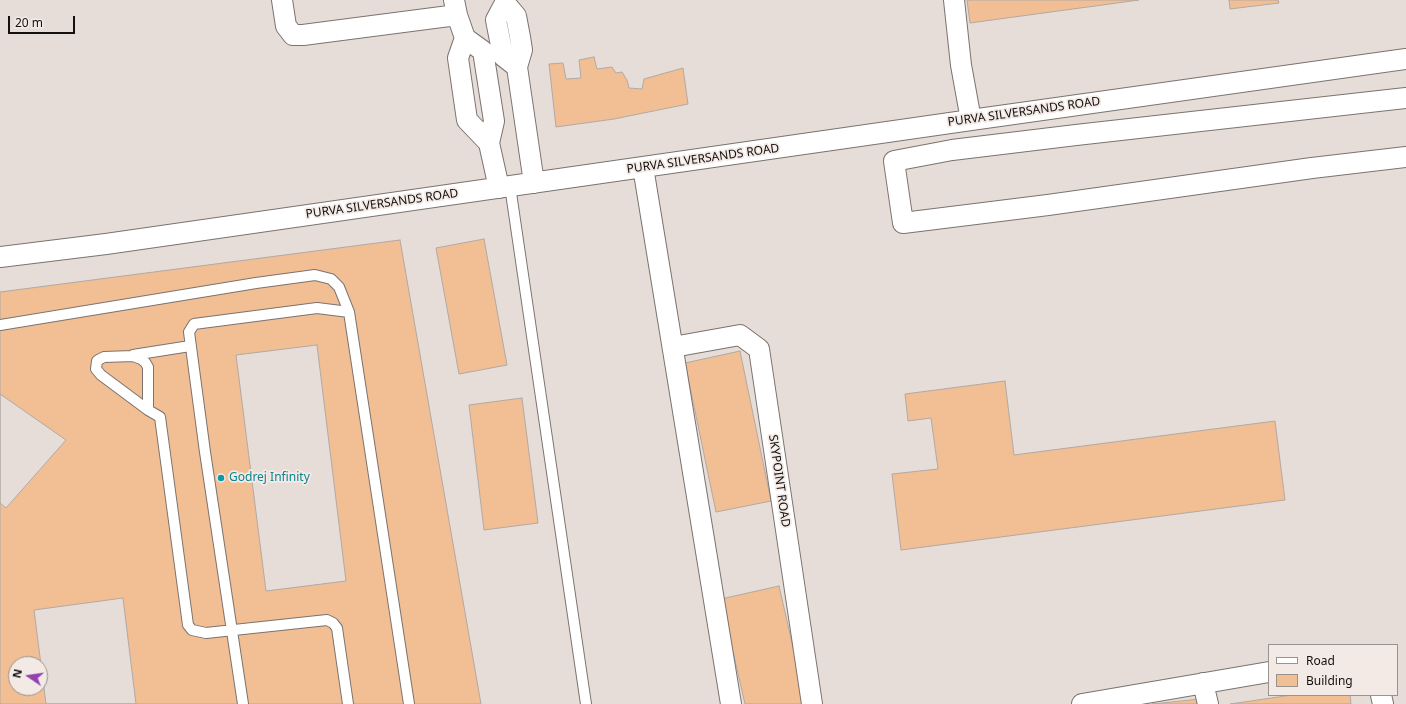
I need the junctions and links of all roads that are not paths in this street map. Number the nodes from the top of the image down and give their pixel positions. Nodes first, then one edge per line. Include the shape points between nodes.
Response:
1 (282, 0) edge
2 (954, 0) edge
3 (505, 1) edge
4 (455, 7) edge
5 (465, 38) junction
6 (1406, 59) edge
7 (1170, 92) junction
8 (1406, 98) edge
9 (971, 120) junction
10 (1175, 124) junction
11 (489, 143) junction
12 (1406, 157) edge
13 (643, 168) junction
14 (534, 183) junction
15 (504, 187) junction
16 (0, 257) edge
17 (350, 312) junction
18 (0, 325) edge
19 (190, 346) junction
20 (673, 347) junction
21 (133, 356) junction
22 (148, 410) junction
23 (232, 630) junction
24 (1268, 672) edge
25 (1203, 683) junction
26 (243, 704) edge
27 (348, 704) edge
28 (409, 704) edge
29 (586, 704) edge
30 (731, 704) edge
31 (812, 704) edge
32 (1082, 704) edge
33 (1208, 704) edge

1 - 4 street via 286,26 293,35 311,34
2 - 9 street via 961,65
3 - 14 street via 496,20 503,56 517,67
4 - 5 street
5 - 11 street via 483,51 494,121
5 - 11 street via 458,58 467,120
6 - 7 street, PURVA SILVERSANDS ROAD
7 - 9 street, PURVA SILVERSANDS ROAD
7 - 10 street
8 - 10 street
9 - 13 street, PURVA SILVERSANDS ROAD
10 - 12 street via 952,150 894,161 903,223
11 - 15 street
13 - 14 street, PURVA SILVERSANDS ROAD
13 - 20 street
14 - 15 street, PURVA SILVERSANDS ROAD
15 - 16 street, PURVA SILVERSANDS ROAD
15 - 29 lane
17 - 18 lane via 339,287 332,279 315,275
17 - 19 lane via 318,308 194,324 189,332
17 - 28 lane
19 - 21 lane
19 - 23 lane
20 - 30 street
20 - 31 street, SKYPOINT ROAD via 740,335 760,349
21 - 22 lane via 141,359 148,367
21 - 22 lane via 104,356 97,362 96,368 100,375
22 - 23 lane via 160,417 188,625 192,630 206,633
23 - 26 lane
23 - 27 lane via 320,620 332,623 337,628
24 - 25 street
25 - 32 street
25 - 33 street

